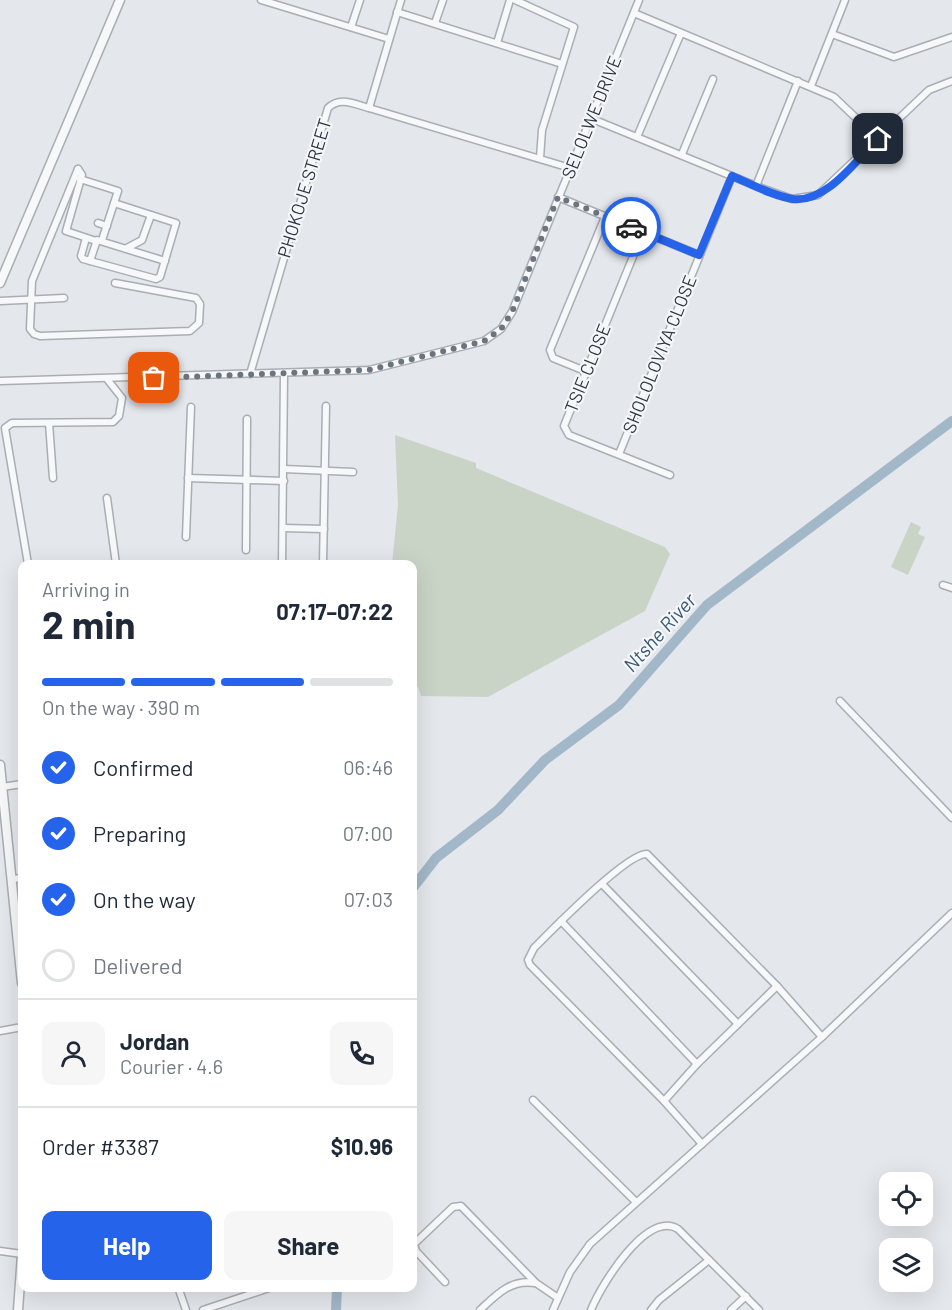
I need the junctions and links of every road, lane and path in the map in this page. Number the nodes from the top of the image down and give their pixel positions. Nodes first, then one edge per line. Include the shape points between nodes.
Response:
1 (120, 0) edge
2 (261, 0) edge
3 (291, 0) edge
4 (360, 0) edge
5 (401, 0) edge
6 (443, 0) edge
7 (510, 0) edge
8 (515, 0) edge
9 (845, 0) edge
10 (636, 1) edge
11 (288, 8) junction
12 (398, 12) junction
13 (634, 13) junction
14 (435, 23) junction
15 (351, 27) junction
16 (681, 33) junction
17 (832, 34) junction
18 (952, 37) edge
19 (389, 39) junction
20 (497, 43) junction
21 (562, 64) junction
22 (713, 79) dead end
23 (798, 81) junction
24 (952, 81) edge
25 (811, 86) junction
26 (369, 108) junction
27 (590, 118) junction
28 (637, 137) junction
29 (878, 139) junction
30 (682, 154) junction
31 (540, 159) junction
32 (570, 168) junction
33 (732, 176) junction
34 (80, 179) junction
35 (756, 186) junction
36 (558, 197) junction
37 (65, 199) junction
38 (75, 202) junction
39 (114, 203) junction
40 (151, 215) junction
41 (605, 217) junction
42 (98, 223) dead end
43 (107, 226) junction
44 (54, 227) junction
45 (66, 231) junction
46 (643, 232) junction
47 (86, 238) junction
48 (99, 241) junction
49 (126, 249) junction
50 (699, 255) junction
51 (90, 261) junction
52 (165, 261) junction
53 (0, 283) edge
54 (116, 283) dead end
55 (31, 298) junction
56 (64, 298) dead end
57 (0, 301) edge
58 (585, 371) junction
59 (250, 374) junction
60 (284, 374) junction
61 (107, 379) junction
62 (0, 381) edge
63 (326, 406) dead end
64 (192, 408) dead end
65 (248, 419) dead end
66 (49, 423) junction
67 (619, 454) junction
68 (284, 469) junction
69 (323, 471) junction
70 (353, 472) dead end
71 (670, 476) dead end
72 (53, 478) dead end
73 (188, 478) junction
74 (247, 480) junction
75 (284, 481) junction
76 (107, 498) dead end
77 (283, 528) junction
78 (324, 529) junction
79 (186, 537) dead end
80 (246, 550) dead end
81 (27, 560) edge
82 (115, 560) edge
83 (282, 560) edge
84 (323, 560) edge
85 (943, 585) dead end
86 (952, 588) edge
87 (840, 701) dead end
88 (0, 765) edge
89 (18, 785) edge
90 (2, 787) junction
91 (952, 818) edge
92 (18, 878) edge
93 (13, 879) junction
94 (602, 884) junction
95 (18, 912) edge
96 (952, 913) edge
97 (561, 921) junction
98 (777, 986) junction
99 (738, 1024) junction
100 (18, 1028) edge
101 (0, 1031) edge
102 (822, 1037) junction
103 (697, 1064) junction
104 (533, 1100) dead end
105 (664, 1101) junction
106 (702, 1144) junction
107 (636, 1202) junction
108 (417, 1241) edge
109 (0, 1251) edge
110 (417, 1252) edge
111 (18, 1254) edge
112 (709, 1260) junction
113 (445, 1282) dead end
114 (536, 1283) junction
115 (19, 1292) edge
116 (180, 1292) edge
117 (250, 1292) edge
118 (746, 1296) junction
119 (558, 1298) junction
120 (18, 1310) edge
121 (186, 1310) edge
122 (203, 1310) edge
123 (480, 1310) edge
124 (553, 1310) edge
125 (591, 1310) edge
126 (651, 1310) edge
127 (731, 1310) edge
128 (759, 1310) edge

1 - 53 street
2 - 11 street
3 - 11 street
4 - 15 street
5 - 12 street
6 - 14 street
7 - 20 street
8 - 21 street via 574,27
9 - 17 street
10 - 13 street, SELOLWE DRIVE
11 - 15 street
12 - 14 street
12 - 19 street
13 - 16 street
13 - 27 street, SELOLWE DRIVE
14 - 20 street
15 - 19 street
16 - 23 street
16 - 28 street
17 - 18 street via 894,57
17 - 25 street
19 - 26 street
20 - 21 street
21 - 31 street via 542,130
22 - 30 street
23 - 25 street
23 - 35 street
24 - 29 street via 929,90
25 - 29 street via 837,98
26 - 31 street, PHOKOJE STREET
26 - 59 street, PHOKOJE STREET via 341,101 328,108
27 - 28 street
27 - 32 street, SELOLWE DRIVE
28 - 30 street
29 - 35 street via 818,195 792,199
30 - 33 street
31 - 32 street, PHOKOJE STREET
32 - 36 street, SELOLWE DRIVE
33 - 35 street
33 - 50 street, SHOLOLOVIYA CLOSE
34 - 37 street via 82,171 76,170
34 - 38 street
34 - 39 street via 117,190
36 - 41 street
36 - 60 street, SELOLWE DRIVE via 512,312 494,335 484,341 369,370
37 - 38 street
37 - 44 street
38 - 45 street
39 - 40 street
39 - 43 street
40 - 49 street via 139,244
40 - 52 street via 176,223
41 - 46 street
41 - 58 street via 550,350 554,358
42 - 43 street
43 - 48 street
44 - 45 street
44 - 55 street via 32,281
45 - 47 street
46 - 50 street
46 - 58 street, TSIE CLOSE
47 - 48 street
47 - 51 street via 81,257
48 - 49 street
48 - 51 street
49 - 52 street
50 - 67 street, SHOLOLOVIYA CLOSE
51 - 52 street via 156,279
54 - 55 street via 196,298 200,304 198,326 190,331 40,336 30,329
55 - 56 street
55 - 57 street
58 - 67 street, TSIE CLOSE via 565,431
59 - 60 street, SELOLWE DRIVE
59 - 61 street, SELOLWE DRIVE
60 - 68 street
61 - 62 street, SELOLWE DRIVE
61 - 66 street via 122,398 119,416 113,422
63 - 69 street
64 - 73 street
65 - 74 street
66 - 72 street
66 - 81 street via 8,423 4,432
67 - 71 street, TSIE CLOSE
68 - 69 street
68 - 75 street
69 - 70 street
69 - 78 street
73 - 74 street
73 - 79 street
74 - 75 street
74 - 80 street
75 - 77 street
76 - 82 street
77 - 78 street
77 - 83 street
78 - 84 street
85 - 86 street
87 - 91 street
88 - 90 street
89 - 90 street
90 - 93 street
92 - 93 street
93 - 95 street
94 - 97 street
94 - 98 street via 639,854 647,854
94 - 99 street
96 - 102 street
97 - 103 street
97 - 105 street via 531,953 528,960 532,971
98 - 99 street
98 - 102 street
99 - 103 street
100 - 101 street
102 - 106 street
103 - 105 street
104 - 107 street
105 - 106 street
106 - 107 street
107 - 119 street via 586,1249
108 - 114 street via 457,1206 468,1210
109 - 111 street
110 - 113 street
112 - 118 street
112 - 125 street via 678,1229 668,1224 657,1226 624,1256 607,1278
112 - 126 street
114 - 119 street
114 - 123 street via 524,1281 508,1286
115 - 120 street
116 - 121 street
117 - 122 street
118 - 127 street
118 - 128 street
119 - 124 street

